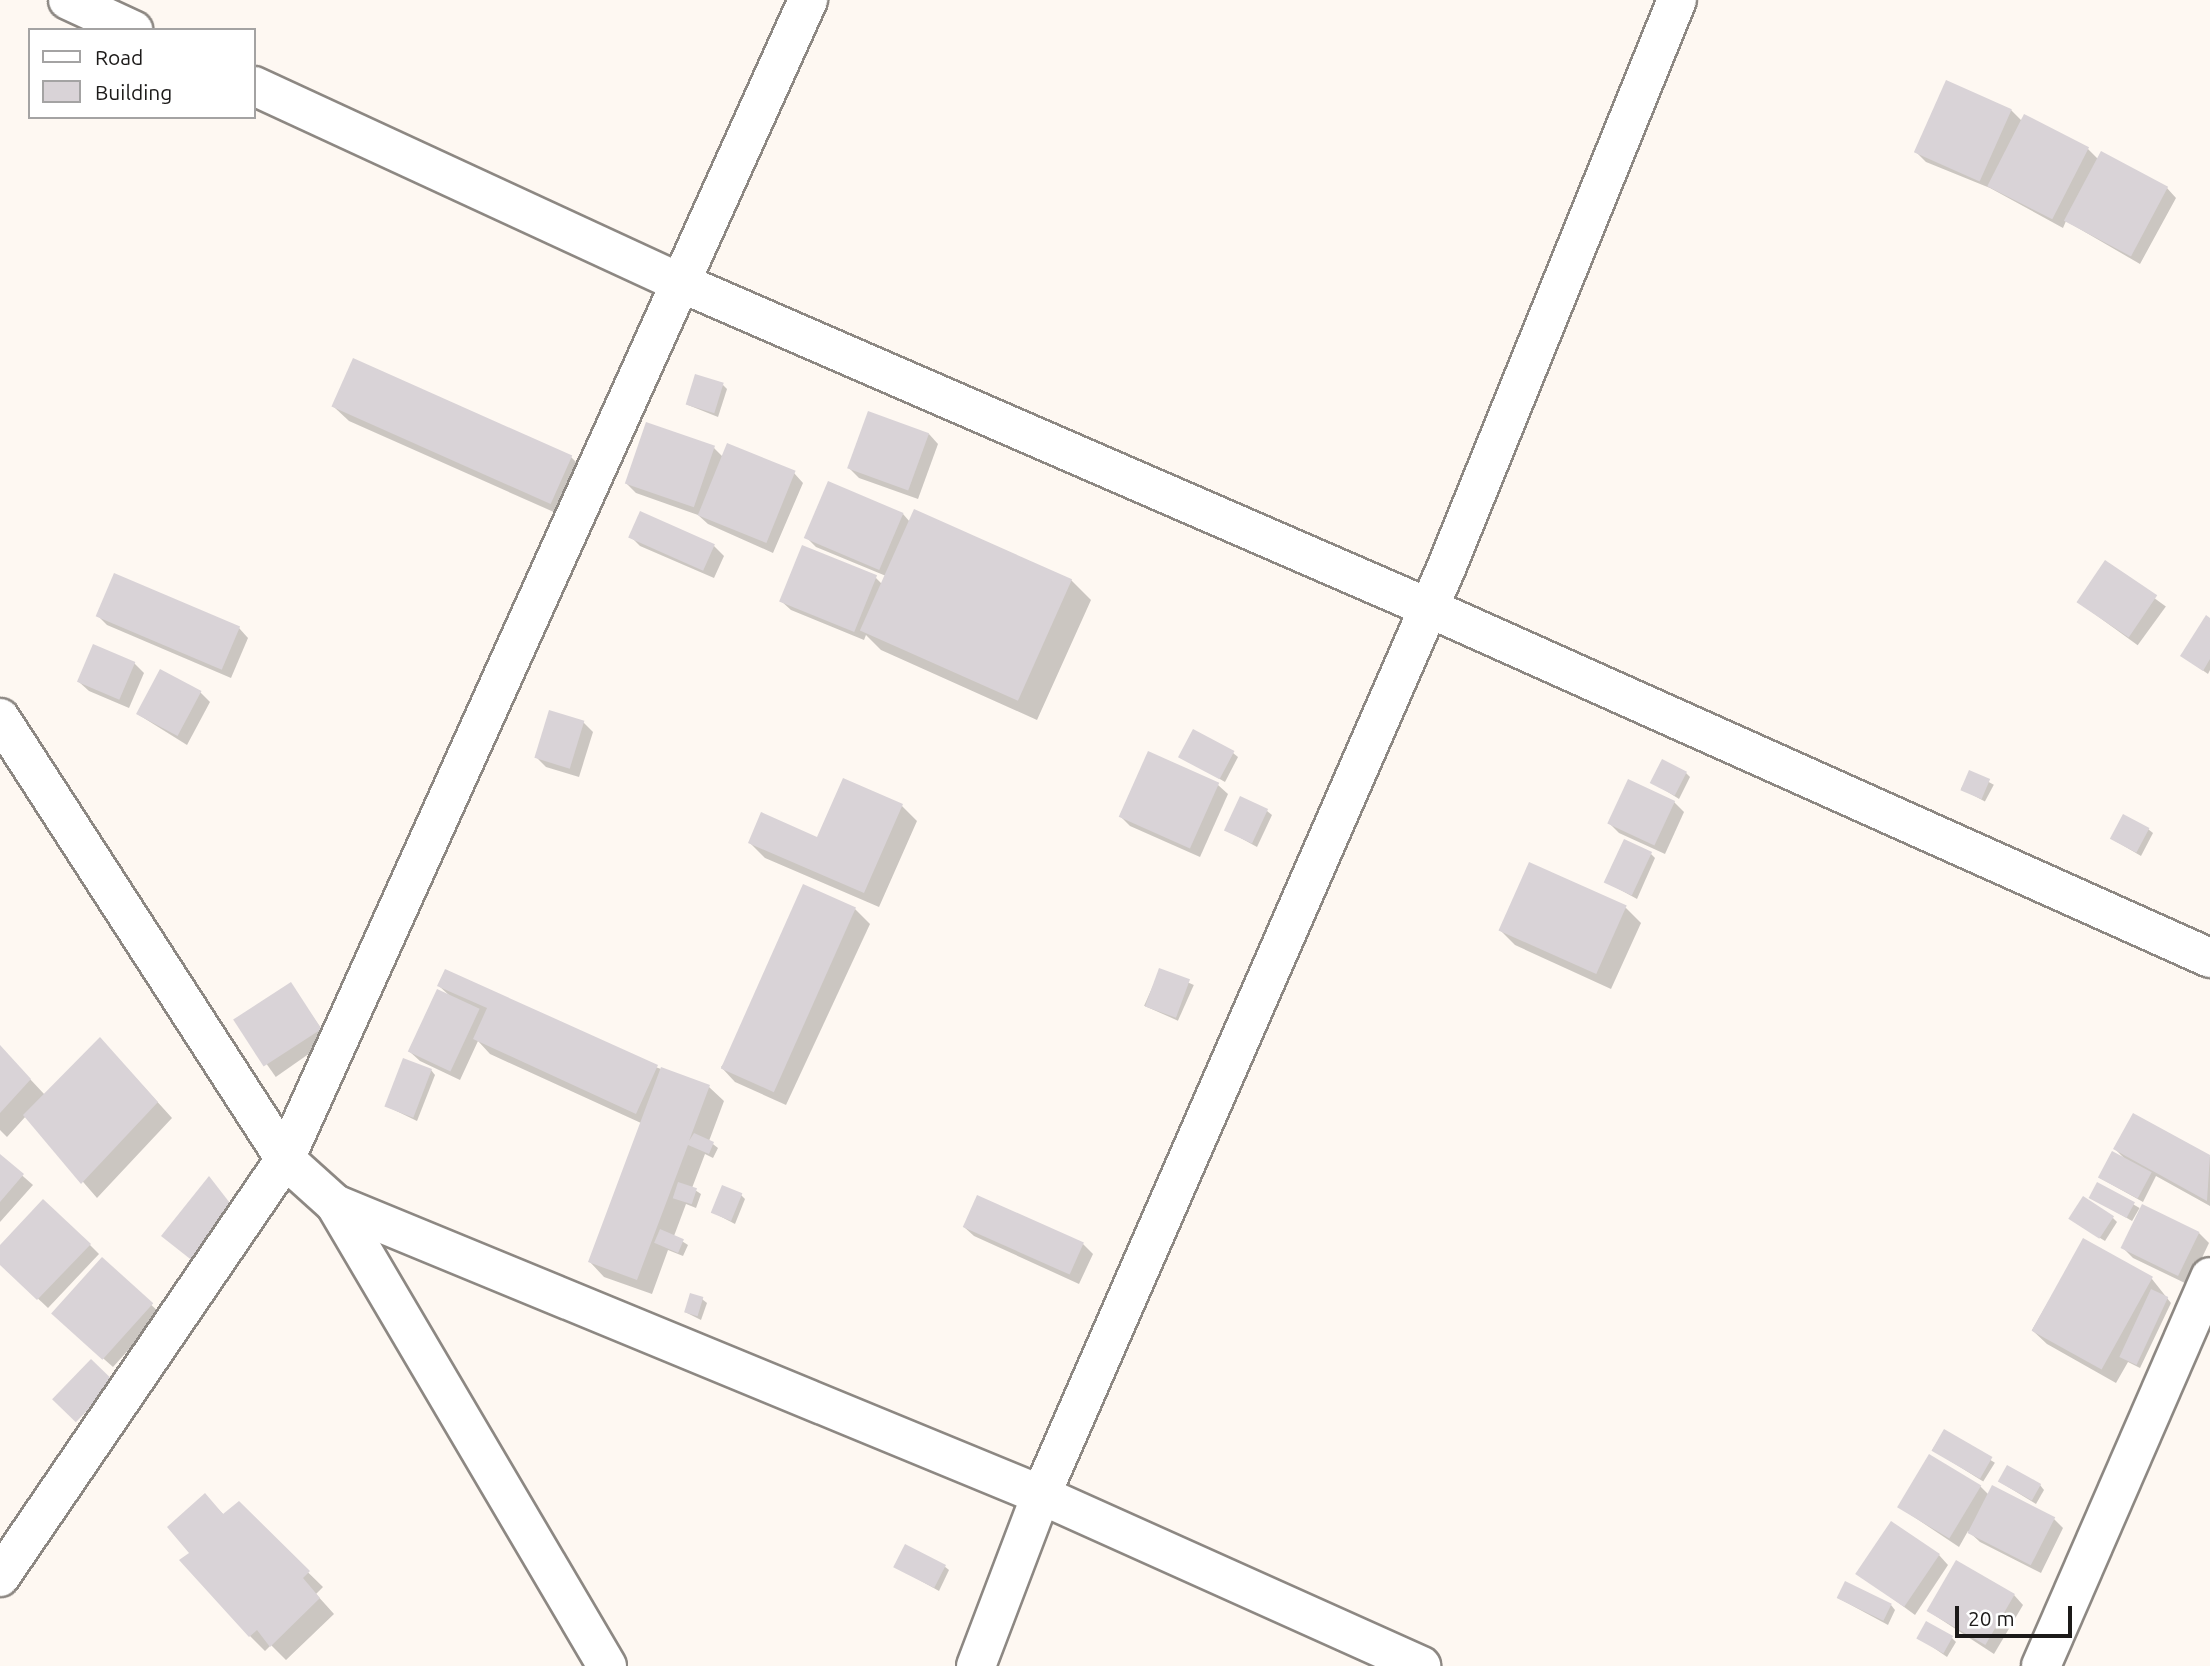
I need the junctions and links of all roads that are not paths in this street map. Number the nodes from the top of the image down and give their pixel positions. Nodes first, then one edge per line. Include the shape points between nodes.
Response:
1 (68, 0) edge
2 (808, 0) edge
3 (1677, 0) edge
4 (129, 28) edge
5 (256, 87) edge
6 (679, 282) junction
7 (1429, 608) junction
8 (0, 718) edge
9 (2210, 958) edge
10 (285, 1159) junction
11 (335, 1204) junction
12 (2210, 1277) edge
13 (1041, 1495) junction
14 (0, 1577) edge
15 (607, 1666) edge
16 (976, 1666) edge
17 (1421, 1666) edge
18 (2041, 1666) edge

1 - 4 street
2 - 6 street
3 - 7 street
5 - 6 street
6 - 7 street
6 - 10 street
7 - 9 street
7 - 13 street
8 - 10 street
10 - 11 street
10 - 14 street
11 - 13 street
11 - 15 street
12 - 18 street
13 - 16 street
13 - 17 street

